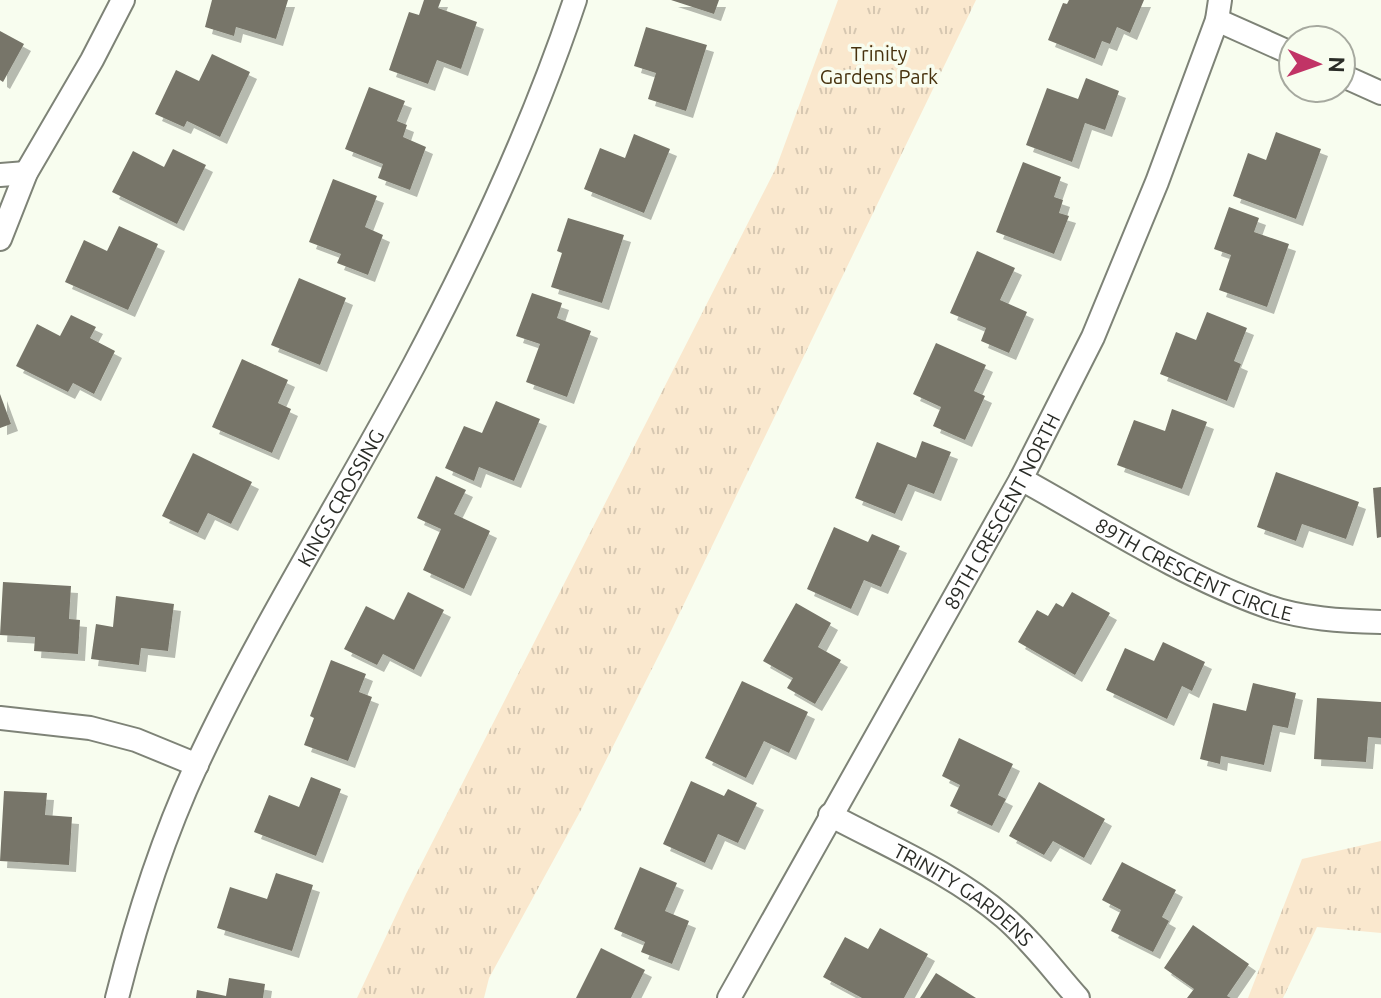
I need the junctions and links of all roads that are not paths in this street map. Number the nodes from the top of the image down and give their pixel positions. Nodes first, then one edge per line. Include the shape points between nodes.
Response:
1 (123, 0) edge
2 (575, 0) edge
3 (1219, 10) edge
4 (1277, 44) edge
5 (1357, 82) edge
6 (1381, 93) edge
7 (26, 173) junction
8 (0, 175) edge
9 (0, 239) edge
10 (1021, 479) junction
11 (1381, 622) edge
12 (0, 718) edge
13 (197, 765) junction
14 (830, 815) junction
15 (117, 998) edge
16 (729, 998) edge
17 (1078, 998) edge

1 - 7 street
2 - 13 street, KINGS CROSSING via 488,218
3 - 4 street
3 - 10 street, 89TH CRESCENT NORTH via 1093,337
5 - 6 street
7 - 8 street
7 - 9 street
10 - 11 street, 89TH CRESCENT CIRCLE via 1206,581 1268,607 1334,621
10 - 14 street, 89TH CRESCENT NORTH
12 - 13 street via 90,728
13 - 15 street, KINGS CROSSING via 137,920
14 - 16 street, 89TH CRESCENT NORTH
14 - 17 street, TRINITY GARDENS via 959,884 992,908 1034,946

